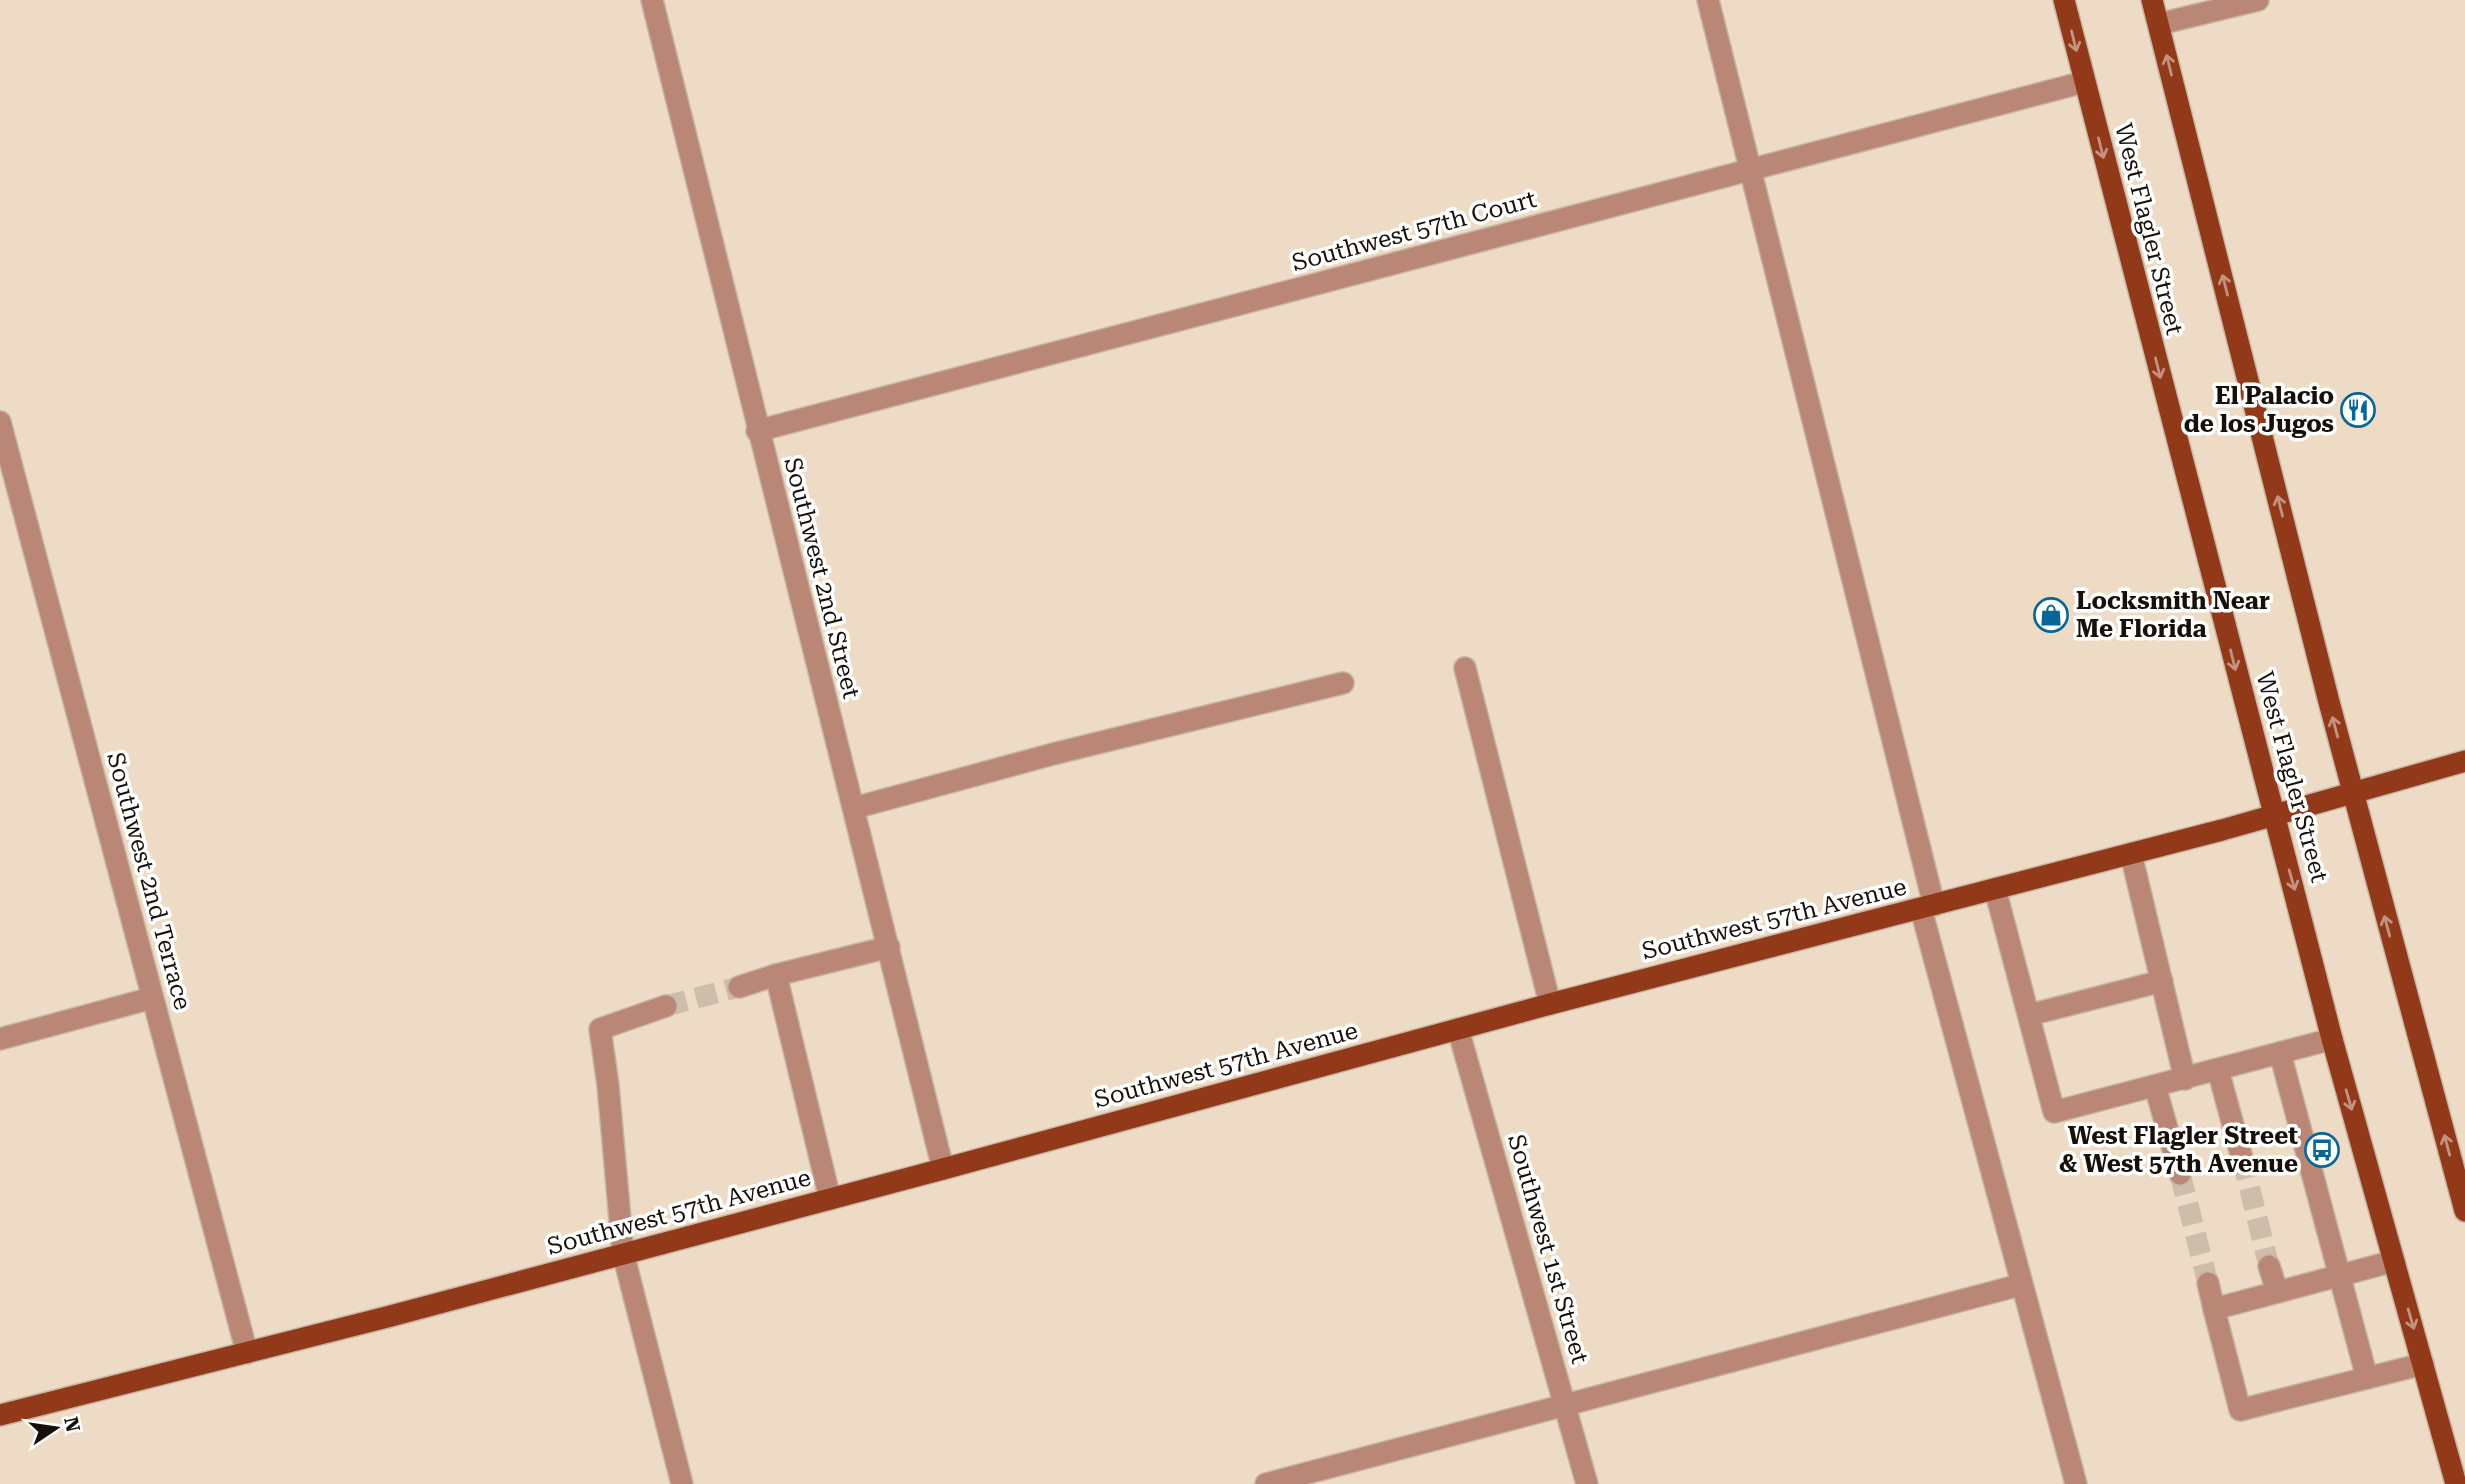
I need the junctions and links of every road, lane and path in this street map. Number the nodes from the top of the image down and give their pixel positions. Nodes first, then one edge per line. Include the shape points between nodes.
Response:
1 (652, 0) edge
2 (1707, 0) edge
3 (2064, 0) edge
4 (2152, 0) edge
5 (2258, 0) edge
6 (2158, 24) junction
7 (2084, 82) junction
8 (1751, 170) junction
9 (0, 422) edge
10 (757, 431) junction
11 (1465, 668) dead end
12 (1343, 683) dead end
13 (2465, 761) edge
14 (2353, 793) junction
15 (854, 808) junction
16 (2273, 815) junction
17 (2130, 854) junction
18 (1996, 889) junction
19 (1927, 907) junction
20 (889, 947) junction
21 (776, 975) junction
22 (2162, 981) junction
23 (739, 987) tunnel mouth
24 (152, 998) junction
25 (1550, 1004) junction
26 (666, 1006) tunnel mouth
27 (2029, 1015) junction
28 (1458, 1029) junction
29 (0, 1039) edge
30 (2332, 1039) junction
31 (2280, 1053) junction
32 (2218, 1070) junction
33 (2185, 1079) junction
34 (2155, 1086) junction
35 (2242, 1158) tunnel mouth
36 (943, 1169) junction
37 (2180, 1174) tunnel mouth
38 (831, 1199) junction
39 (2465, 1211) edge
40 (624, 1253) junction
41 (2394, 1261) junction
42 (2269, 1266) tunnel mouth
43 (2339, 1275) junction
44 (2208, 1283) tunnel mouth
45 (2020, 1285) junction
46 (2277, 1291) junction
47 (2214, 1309) junction
48 (247, 1353) junction
49 (2423, 1364) junction
50 (2367, 1378) junction
51 (1564, 1405) junction
52 (0, 1415) edge
53 (682, 1484) edge
54 (1266, 1484) edge
55 (1587, 1484) edge
56 (2076, 1484) edge
57 (2456, 1484) edge

1 - 10 street, Southwest 2nd Street
2 - 8 street
3 -> 7 main road, West Flagler Street
4 - 6 main road
5 - 6 street
14 -> 6 main road
7 - 8 street, Southwest 57th Court
7 -> 16 main road, West Flagler Street
8 - 10 street, Southwest 57th Court
8 - 19 street
9 - 24 street, Southwest 2nd Terrace
10 - 15 street, Southwest 2nd Street
11 - 25 street
12 - 15 street
13 - 14 main road, Southwest 57th Avenue
14 - 16 main road, Southwest 57th Avenue
39 -> 14 main road
15 - 20 street, Southwest 2nd Street
16 - 17 main road, Southwest 57th Avenue
16 -> 30 main road, West Flagler Street
17 - 18 main road, Southwest 57th Avenue
17 - 22 street
18 - 19 main road, Southwest 57th Avenue
18 - 27 street
19 - 25 main road, Southwest 57th Avenue
19 - 45 street
20 - 21 street
20 - 36 street, Southwest 2nd Street
21 - 23 street
21 - 38 street
22 - 27 street
22 - 33 street
24 - 29 street
24 - 48 street, Southwest 2nd Terrace
25 - 28 main road, Southwest 57th Avenue
26 - 40 street via 600,1029
27 - 34 street via 2054,1112
28 - 36 main road, Southwest 57th Avenue
28 - 51 street, Southwest 1st Street
30 - 31 street
30 -> 41 main road, West Flagler Street
31 - 32 street
31 - 43 street
32 - 33 street
32 - 35 street
33 - 34 street
34 - 37 street
36 - 38 main road, Southwest 57th Avenue
38 - 40 main road, Southwest 57th Avenue
40 - 48 main road, Southwest 57th Avenue
40 - 53 street
41 - 43 street
41 -> 49 main road, West Flagler Street
42 - 46 street
43 - 46 street
43 - 50 street
44 - 47 street
45 - 51 street
45 - 56 street
46 - 47 street
47 - 50 street via 2240,1410
48 - 52 main road, Southwest 57th Avenue
49 - 50 street
49 - 57 main road, West Flagler Street
51 - 54 street
51 - 55 street, Southwest 1st Street

